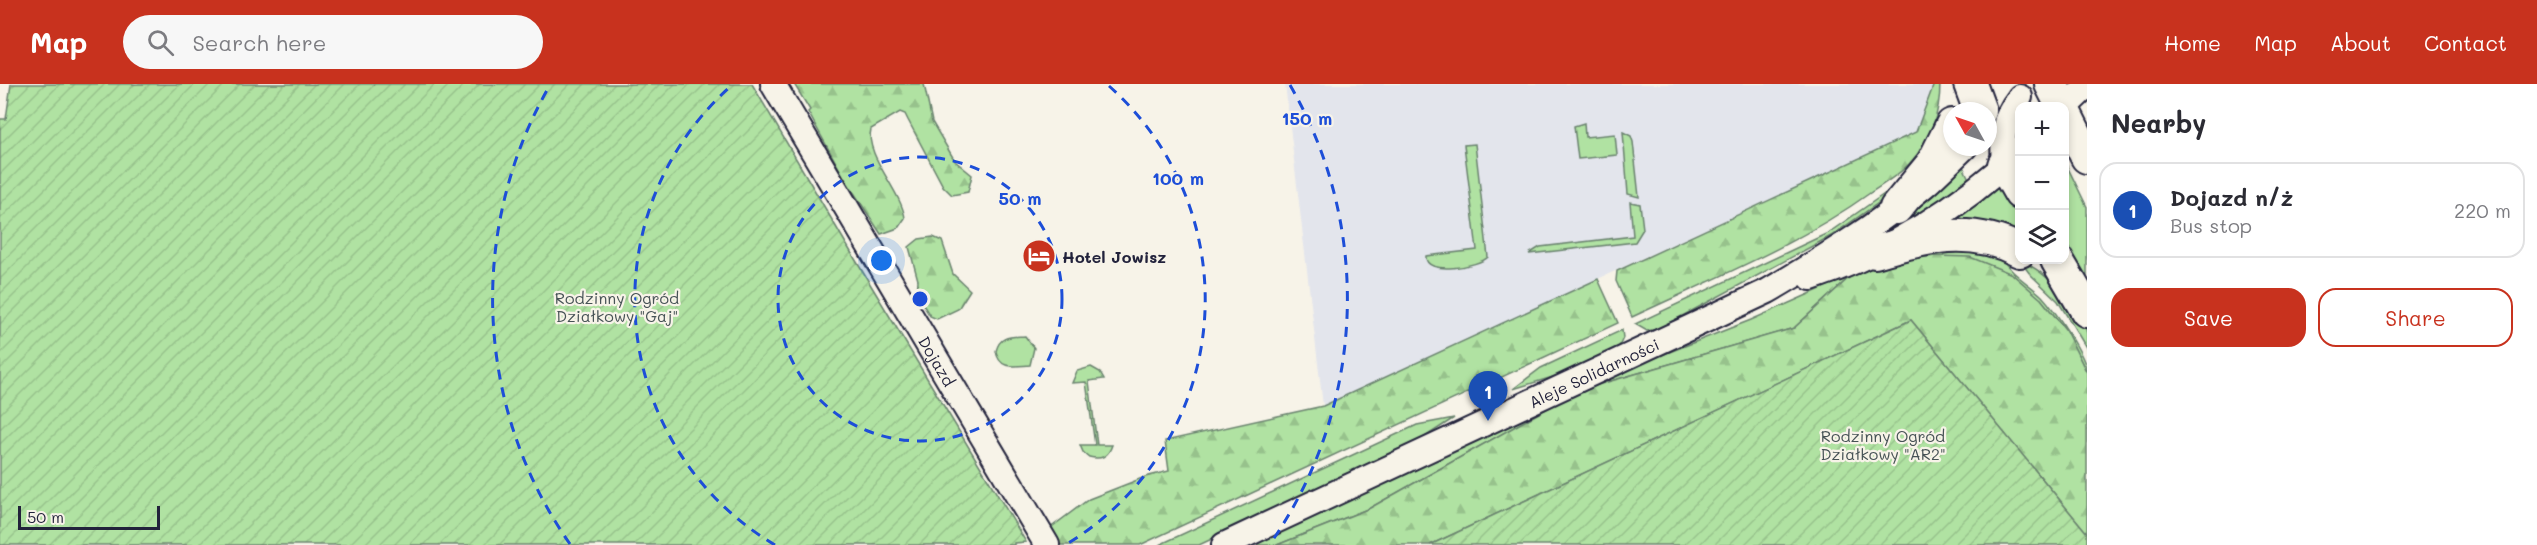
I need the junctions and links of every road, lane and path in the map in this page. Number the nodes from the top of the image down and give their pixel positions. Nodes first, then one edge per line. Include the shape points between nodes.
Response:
1 (773, 84) edge
2 (1961, 84) edge
3 (1970, 84) edge
4 (2051, 84) edge
5 (2087, 87) edge
6 (2027, 90) edge
7 (1958, 102) edge
8 (1977, 102) edge
9 (2061, 102) edge
10 (2069, 103) edge
11 (1997, 118) edge
12 (2069, 119) edge
13 (1997, 141) edge
14 (1943, 143) edge
15 (1956, 156) edge
16 (2087, 157) edge
17 (2012, 158) edge
18 (2015, 173) edge
19 (1896, 208) junction
20 (2015, 249) edge
21 (1875, 252) junction
22 (2042, 264) edge
23 (2059, 264) edge
24 (1768, 291) junction
25 (2080, 299) edge
26 (1047, 545) edge
27 (1224, 545) edge

1 - 26 street, Dojazd
2 - 7 main road
3 - 8 main road
4 - 9 main road
5 - 10 street
6 - 11 street
6 - 17 street via 2004,124
12 - 16 main road
13 - 17 street
14 - 19 main road via 1933,163
15 - 19 street, Aleje Solidarności
17 - 18 main road
17 - 21 street, Aleje Solidarności via 1959,201
19 - 24 street, Aleje Solidarności
20 - 21 main road via 1966,234 1922,238
21 - 24 street, Aleje Solidarności
22 - 25 main road via 2059,275
23 - 25 main road
24 - 27 street, Aleje Solidarności

